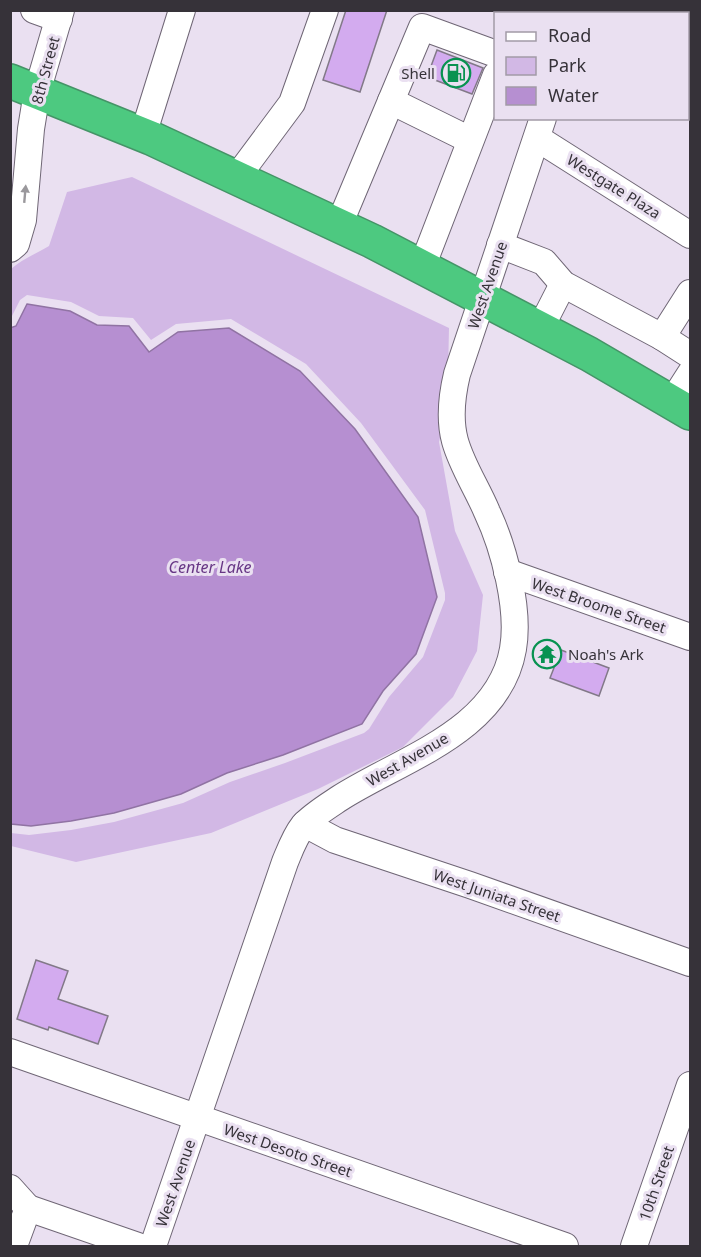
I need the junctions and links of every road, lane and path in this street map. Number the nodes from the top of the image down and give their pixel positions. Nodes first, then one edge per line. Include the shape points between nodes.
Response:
1 (34, 10) edge
2 (182, 10) edge
3 (325, 10) edge
4 (60, 15) edge
5 (494, 54) edge
6 (494, 78) edge
7 (24, 86) edge
8 (391, 101) junction
9 (540, 128) edge
10 (31, 129) junction
11 (143, 135) junction
12 (470, 140) junction
13 (10, 149) edge
14 (237, 177) junction
15 (339, 225) junction
16 (690, 235) edge
17 (500, 245) junction
18 (10, 249) edge
19 (422, 267) junction
20 (563, 284) junction
21 (690, 293) edge
22 (482, 298) junction
23 (540, 329) junction
24 (662, 337) junction
25 (690, 355) edge
26 (690, 374) edge
27 (681, 408) edge
28 (507, 572) junction
29 (690, 637) edge
30 (305, 824) junction
31 (690, 963) edge
32 (10, 1052) edge
33 (690, 1085) edge
34 (197, 1118) junction
35 (10, 1188) edge
36 (28, 1208) junction
37 (14, 1246) edge
38 (138, 1246) edge
39 (153, 1246) edge
40 (565, 1246) edge
41 (633, 1246) edge

1 - 4 street
2 - 11 street
3 - 14 street via 292,103
4 - 7 street, 8th Street
5 - 8 street via 422,27
6 - 12 street
7 - 10 street, 8th Street
7 - 11 highway
8 - 12 street
8 - 15 street
9 - 16 street, Westgate Plaza
9 - 17 street, West Avenue
10 - 13 street via 13,140
18 -> 10 street, 8th Street via 16,244 23,220
11 - 14 highway
12 - 19 street
14 - 15 highway
15 - 19 highway
17 - 20 street via 544,262
17 - 22 street, West Avenue
19 - 22 highway
20 - 23 street
20 - 24 street
21 - 24 street
22 - 23 highway
22 - 28 street, West Avenue via 457,374 452,420 468,474 497,532
23 - 27 highway
24 - 25 street
26 - 27 street
28 - 29 street, West Broome Street
28 - 30 street, West Avenue via 516,625 513,650 507,670 483,707 434,747 350,792
30 - 31 street, West Juniata Street via 335,840
30 - 34 street, West Avenue via 285,862
32 - 34 street, West Desoto Street
33 - 41 street, 10th Street
34 - 39 street, West Avenue
34 - 40 street, West Desoto Street
35 - 36 street
36 - 37 street
36 - 38 street

